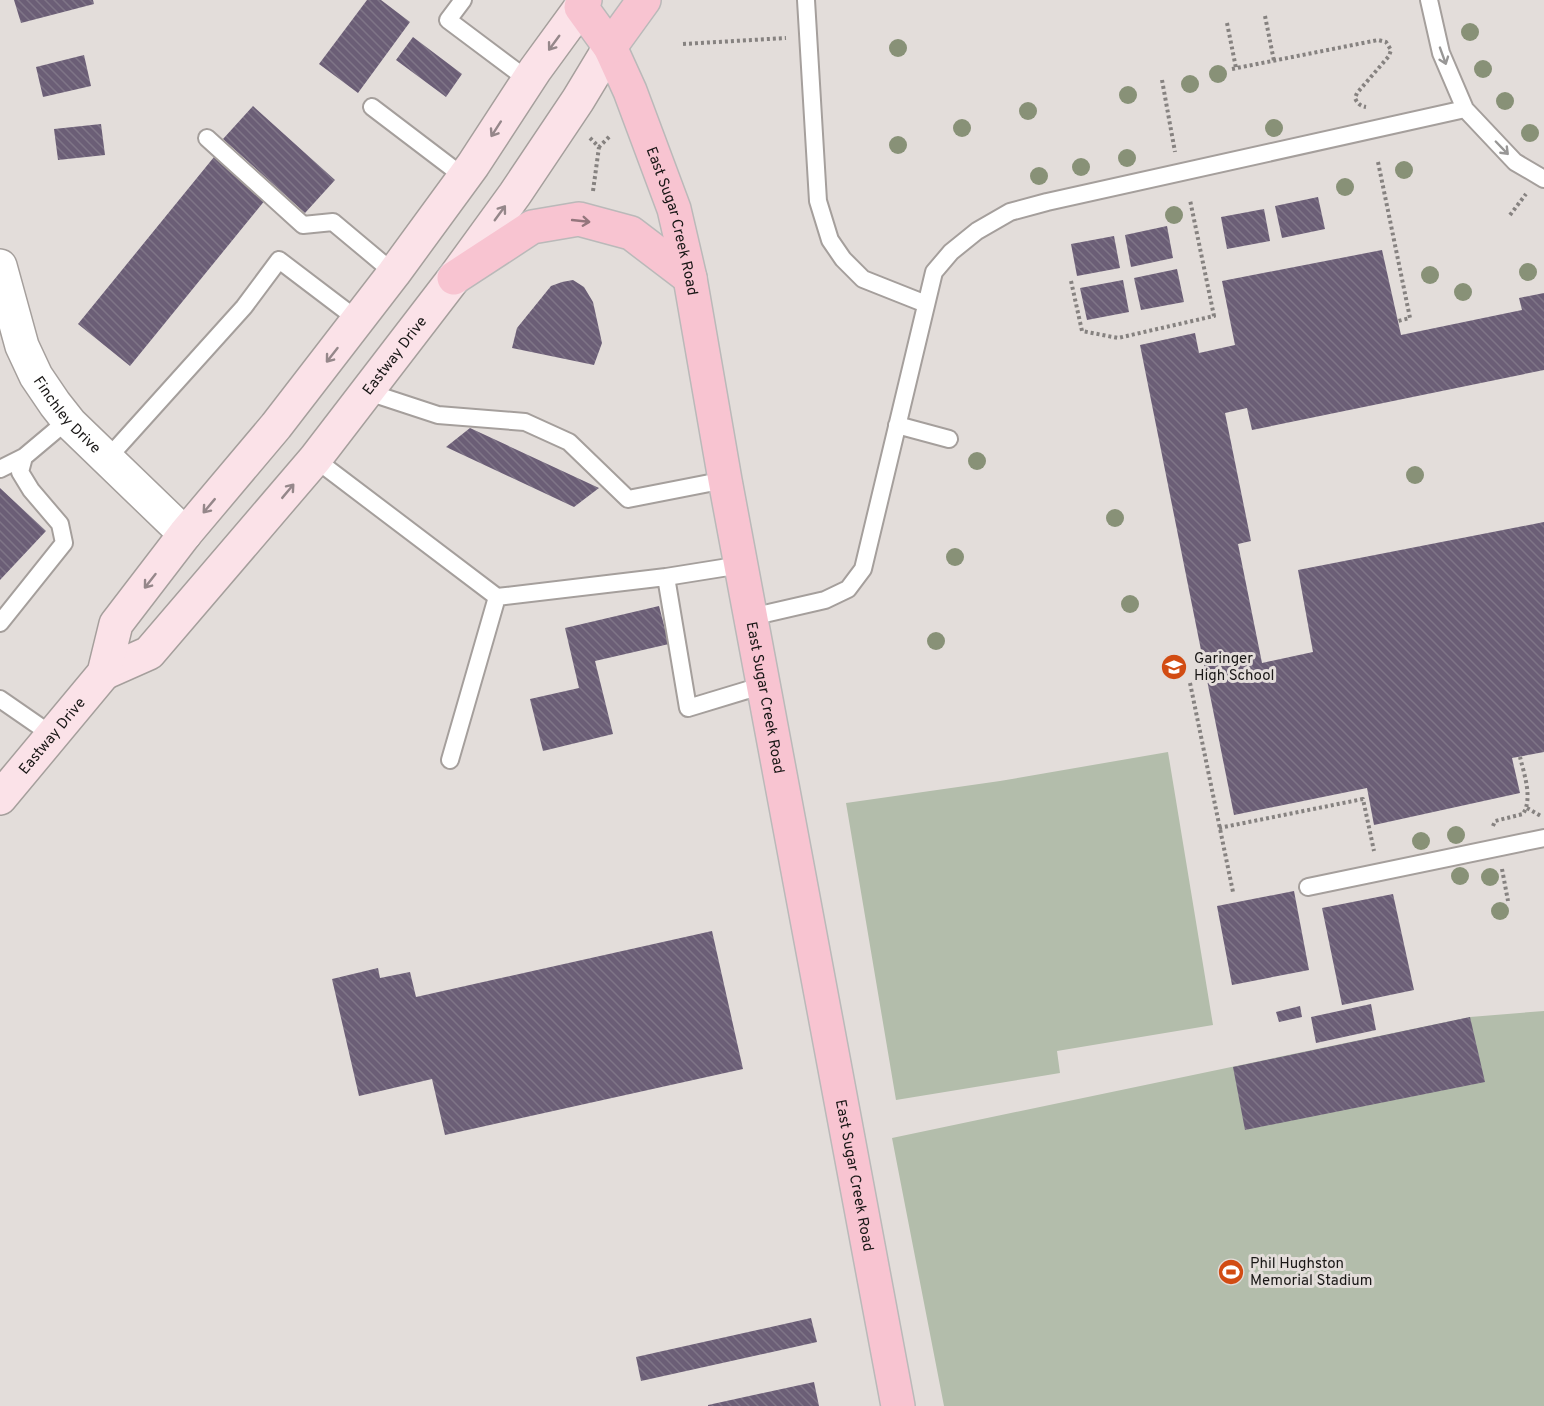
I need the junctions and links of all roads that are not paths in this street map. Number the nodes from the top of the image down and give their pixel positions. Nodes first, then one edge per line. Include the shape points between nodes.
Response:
1 (463, 0) edge
2 (644, 0) edge
3 (806, 0) edge
4 (1429, 0) edge
5 (580, 2) edge
6 (610, 47) junction
7 (528, 80) junction
8 (372, 106) dead end
9 (1465, 109) junction
10 (207, 138) dead end
11 (464, 177) junction
12 (1544, 179) edge
13 (0, 266) edge
14 (394, 273) junction
15 (454, 278) junction
16 (690, 278) junction
17 (926, 304) junction
18 (358, 320) junction
19 (368, 392) junction
20 (68, 420) junction
21 (897, 425) junction
22 (950, 439) dead end
23 (24, 457) junction
24 (107, 459) junction
25 (315, 459) junction
26 (0, 469) edge
27 (724, 480) junction
28 (185, 534) junction
29 (741, 566) junction
30 (666, 577) junction
31 (496, 597) junction
32 (751, 617) junction
33 (0, 623) edge
34 (104, 673) junction
35 (764, 685) junction
36 (0, 699) edge
37 (52, 735) junction
38 (450, 760) dead end
39 (0, 798) edge
40 (1544, 838) edge
41 (1308, 887) dead end
42 (898, 1406) edge

1 - 7 lane via 448,20
2 - 6 main road, Eastway Drive
3 - 17 lane via 818,201 830,240 863,279
4 -> 9 lane via 1441,53
5 - 6 main road, East Sugar Creek Road
5 -> 7 main road, Eastway Drive
15 -> 6 main road, Eastway Drive via 515,194
6 - 16 main road, East Sugar Creek Road via 674,209
7 -> 11 main road, Eastway Drive
8 - 11 lane
9 -> 12 lane via 1515,162
9 - 17 lane via 1010,212 951,252 934,272
10 - 14 lane via 303,225 333,222
11 - 14 main road, Eastway Drive
13 - 20 street, Finchley Drive via 22,346 36,376
14 - 18 main road, Eastway Drive
15 -> 16 main road via 532,227 579,219 631,233
15 - 19 main road, Eastway Drive
16 - 27 main road, East Sugar Creek Road
17 - 21 lane
18 - 24 lane via 279,260 244,307
18 -> 28 main road, Eastway Drive
19 - 25 main road, Eastway Drive
19 - 27 lane via 438,415 525,422 569,442 628,499
20 - 23 lane
20 - 24 street, Finchley Drive
21 - 22 lane
21 - 32 lane via 863,569 848,589 825,600
23 - 26 lane
23 - 33 lane via 20,472 60,524 64,543
24 - 28 street, Finchley Drive
25 - 31 lane
34 -> 25 main road, Eastway Drive via 149,653
27 - 29 main road, East Sugar Creek Road
28 -> 34 main road, Eastway Drive via 116,624
29 - 30 lane
29 - 32 main road, East Sugar Creek Road
30 - 31 lane
30 - 35 lane via 688,708
31 - 38 lane
32 - 35 main road, East Sugar Creek Road
34 - 37 main road, Eastway Drive
35 - 42 main road, East Sugar Creek Road
36 - 37 lane
37 - 39 main road, Eastway Drive
40 - 41 lane

